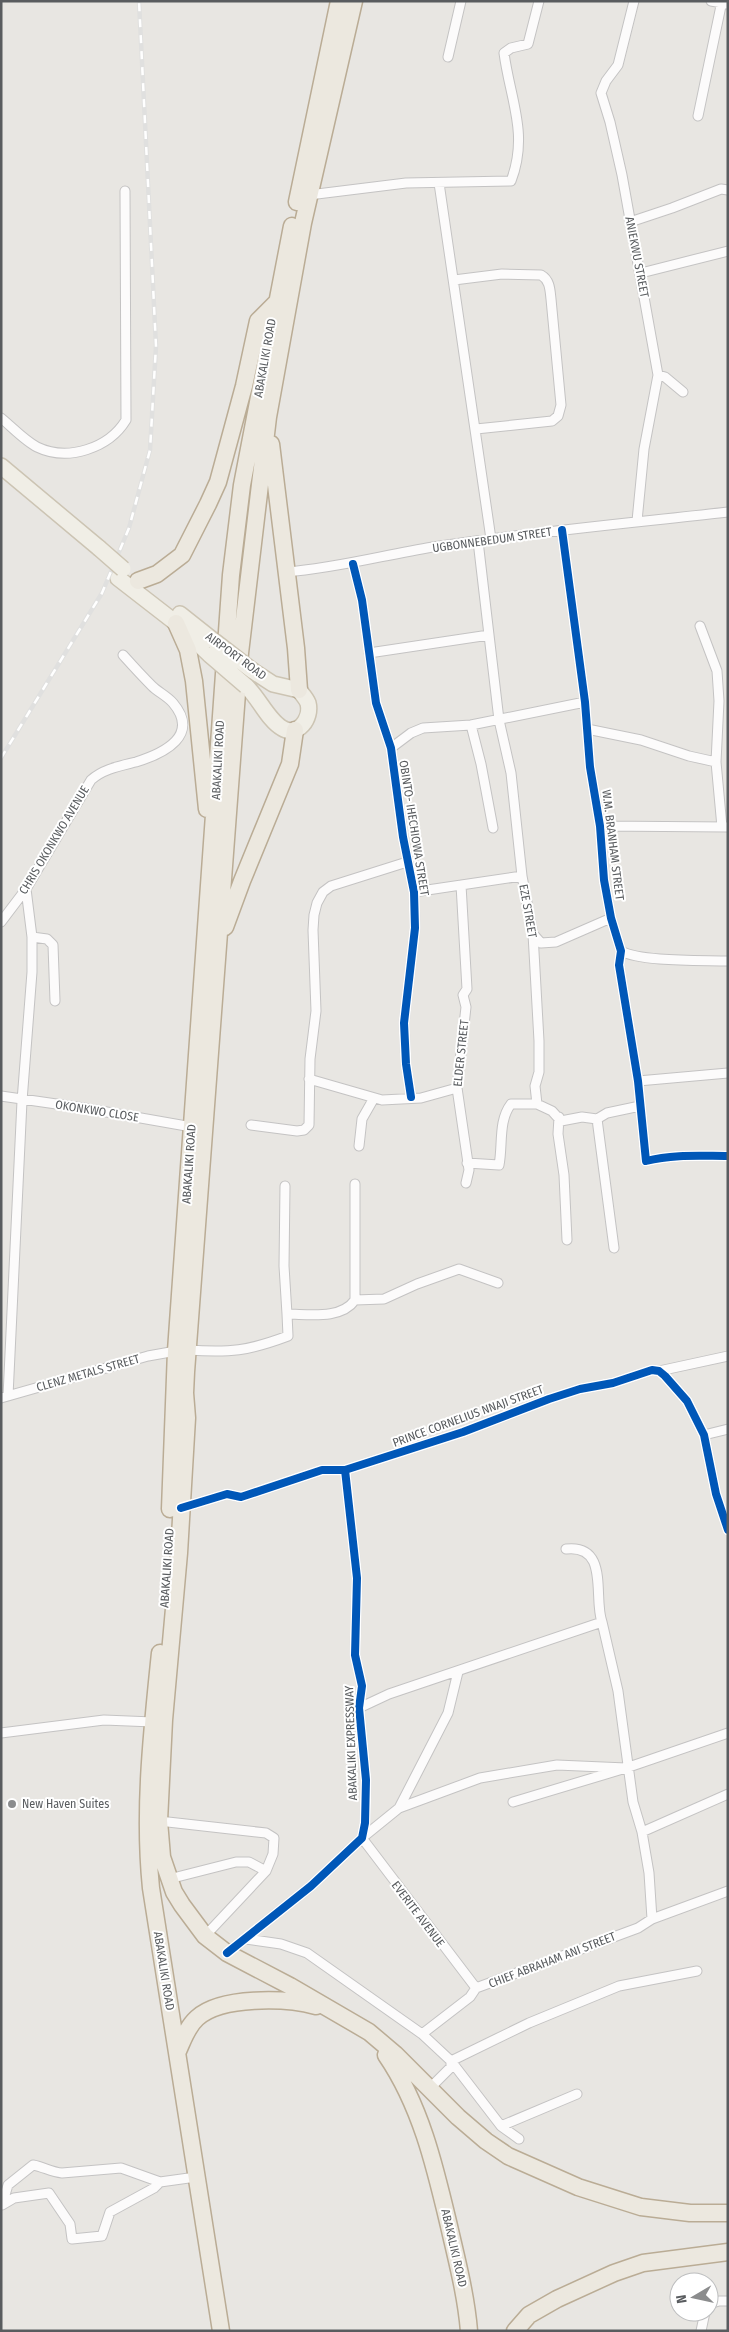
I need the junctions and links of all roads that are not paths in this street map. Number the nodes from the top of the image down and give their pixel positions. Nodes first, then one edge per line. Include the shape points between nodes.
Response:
1 (339, 1) edge
2 (354, 1) edge
3 (461, 1) edge
4 (539, 1) edge
5 (634, 1) edge
6 (711, 1) edge
7 (724, 3) edge
8 (448, 57) dead end
9 (698, 116) dead end
10 (439, 183) junction
11 (126, 190) dead end
12 (728, 190) edge
13 (309, 195) junction
14 (630, 222) junction
15 (728, 251) edge
16 (641, 273) junction
17 (454, 280) junction
18 (282, 305) junction
19 (658, 375) junction
20 (683, 392) dead end
21 (268, 417) junction
22 (1, 418) edge
23 (476, 429) junction
24 (1, 466) edge
25 (1, 479) edge
26 (728, 512) edge
27 (637, 521) junction
28 (562, 530) junction
29 (491, 539) junction
30 (478, 541) junction
31 (97, 553) junction
32 (354, 564) junction
33 (287, 572) junction
34 (120, 574) junction
35 (138, 581) junction
36 (176, 623) junction
37 (700, 626) dead end
38 (489, 634) junction
39 (212, 648) junction
40 (369, 653) junction
41 (123, 655) dead end
42 (299, 690) junction
43 (585, 702) junction
44 (499, 720) junction
45 (471, 725) junction
46 (587, 729) junction
47 (295, 730) junction
48 (391, 748) junction
49 (716, 762) junction
50 (600, 826) junction
51 (725, 827) edge
52 (493, 828) dead end
53 (212, 854) junction
54 (408, 862) junction
55 (522, 876) junction
56 (461, 885) junction
57 (26, 890) junction
58 (414, 892) junction
59 (611, 918) junction
60 (1, 922) edge
61 (533, 934) junction
62 (32, 937) junction
63 (219, 943) junction
64 (621, 951) junction
65 (728, 961) edge
66 (55, 1001) dead end
67 (728, 1073) edge
68 (309, 1079) junction
69 (638, 1081) junction
70 (457, 1088) junction
71 (1, 1096) edge
72 (411, 1097) junction
73 (374, 1098) junction
74 (22, 1101) junction
75 (537, 1104) junction
76 (640, 1106) junction
77 (559, 1117) junction
78 (597, 1119) junction
79 (251, 1125) dead end
80 (192, 1127) junction
81 (359, 1146) dead end
82 (728, 1156) edge
83 (467, 1163) junction
84 (355, 1184) dead end
85 (466, 1184) dead end
86 (285, 1186) dead end
87 (567, 1240) dead end
88 (614, 1248) dead end
89 (498, 1283) dead end
90 (355, 1300) junction
91 (287, 1314) junction
92 (182, 1351) junction
93 (728, 1356) edge
94 (660, 1371) junction
95 (5, 1397) edge
96 (728, 1428) edge
97 (704, 1435) junction
98 (345, 1470) junction
99 (181, 1508) junction
100 (728, 1530) edge
101 (566, 1549) dead end
102 (602, 1622) junction
103 (458, 1672) junction
104 (360, 1708) junction
105 (153, 1722) junction
106 (1, 1733) edge
107 (728, 1733) edge
108 (626, 1768) junction
109 (728, 1794) edge
110 (513, 1802) dead end
111 (399, 1808) junction
112 (159, 1821) junction
113 (642, 1832) junction
114 (362, 1838) junction
115 (266, 1871) junction
116 (169, 1879) junction
117 (728, 1890) edge
118 (652, 1919) junction
119 (205, 1936) junction
120 (246, 1939) junction
121 (227, 1953) junction
122 (697, 1970) dead end
123 (476, 1988) junction
124 (330, 2010) junction
125 (370, 2032) junction
126 (422, 2034) junction
127 (178, 2052) junction
128 (451, 2061) junction
129 (430, 2088) junction
130 (577, 2094) dead end
131 (501, 2126) junction
132 (519, 2139) dead end
133 (196, 2177) junction
134 (160, 2182) junction
135 (2, 2206) edge
136 (728, 2213) edge
137 (728, 2252) edge
138 (221, 2331) edge
139 (469, 2331) edge
140 (515, 2331) edge

1 - 18 highway, ABAKALIKI ROAD
2 - 13 highway, ABAKALIKI ROAD
3 - 8 street
4 - 10 street via 528,44 504,53 518,117 520,145 511,180
5 - 14 street, ANIEKWU STREET via 618,64 601,92
6 - 7 street
7 - 9 street
10 - 13 street via 406,182
10 - 17 street
11 - 22 street via 126,420 118,432 102,445 77,452 57,452 37,447
12 - 14 street via 721,188
13 - 18 highway, ABAKALIKI ROAD
14 - 16 street, ANIEKWU STREET
15 - 16 street
16 - 19 street, ANIEKWU STREET
17 - 23 street
17 - 23 street via 502,274 541,275 549,284 561,406 558,416 552,421
18 - 21 highway, ABAKALIKI ROAD
18 - 35 highway via 258,320 218,482 182,554 157,574
18 - 53 highway, ABAKALIKI ROAD via 242,485 232,567
19 - 20 street
19 - 27 street, ANIEKWU STREET via 644,449
21 - 33 highway
21 - 63 highway, ABAKALIKI ROAD via 240,653
23 - 29 street
24 - 31 main road, AIRPORT ROAD
25 - 31 main road, AIRPORT ROAD
26 - 27 street, UGBONNEBEDUM STREET
27 - 28 street, UGBONNEBEDUM STREET
28 - 29 street, UGBONNEBEDUM STREET
28 - 43 street, W.M. BRANHAM STREET
29 - 30 street, UGBONNEBEDUM STREET
30 - 32 street, UGBONNEBEDUM STREET
30 - 38 street, EZE STREET
31 - 34 main road, AIRPORT ROAD, bridge
32 - 33 street, UGBONNEBEDUM STREET
32 - 40 street, OBINTO- IHECHIOWA STREET
33 - 42 highway
34 - 35 main road, AIRPORT ROAD
34 - 36 main road, AIRPORT ROAD
35 - 39 main road, AIRPORT ROAD
36 - 39 main road, AIRPORT ROAD
36 - 53 highway via 188,650 194,682
37 - 49 street via 717,671
38 - 40 street
38 - 44 street, EZE STREET
39 - 42 main road, AIRPORT ROAD, bridge via 273,684
39 - 47 main road, AIRPORT ROAD, bridge via 260,701 276,724 284,730
40 - 48 street, OBINTO- IHECHIOWA STREET via 380,720
41 - 57 street, CHRIS OKONKWO AVENUE via 172,702 181,716 183,731 166,749 99,773 91,780
42 - 47 main road via 308,702 309,714 304,725
43 - 44 street
43 - 46 street, W.M. BRANHAM STREET
44 - 45 street
44 - 55 street, EZE STREET via 511,773
45 - 48 street via 423,728 410,733
45 - 52 street
46 - 49 street via 641,740
46 - 50 street, W.M. BRANHAM STREET
47 - 63 highway via 290,764
48 - 54 street, OBINTO- IHECHIOWA STREET
49 - 51 street
50 - 51 street
50 - 59 street, W.M. BRANHAM STREET
53 - 80 highway, ABAKALIKI ROAD
54 - 58 street, OBINTO- IHECHIOWA STREET
54 - 68 street via 331,886 317,903 313,930 316,1012
55 - 56 street
55 - 61 street, EZE STREET
56 - 58 street
56 - 70 street, ELDER STREET via 467,990 463,995 466,1008
57 - 60 street, CHRIS OKONKWO AVENUE
57 - 62 street
58 - 72 street, OBINTO- IHECHIOWA STREET via 415,928 404,1023
59 - 61 street via 549,944 541,943
59 - 64 street, W.M. BRANHAM STREET
61 - 75 street, EZE STREET via 540,1041 539,1072 534,1086
62 - 66 street via 47,938 54,945
62 - 74 street
63 - 92 highway, ABAKALIKI ROAD
64 - 65 street via 647,958
64 - 69 street, W.M. BRANHAM STREET via 619,965
67 - 69 street
68 - 73 street
68 - 79 street via 309,1125 304,1130
69 - 76 street, W.M. BRANHAM STREET
70 - 72 street via 421,1098
70 - 83 street, ELDER STREET
71 - 74 street, OKONKWO CLOSE
72 - 73 street
73 - 81 street via 362,1118
74 - 80 street, OKONKWO CLOSE
74 - 95 street
75 - 77 street
75 - 83 street via 511,1104 508,1108 502,1129 499,1165
76 - 78 street via 607,1113
76 - 82 street, W.M. BRANHAM STREET via 646,1162 688,1155
77 - 78 street via 561,1121
77 - 87 street
78 - 88 street
80 - 92 highway, ABAKALIKI ROAD
83 - 85 street, ELDER STREET
84 - 90 street
86 - 91 street
89 - 90 street via 459,1269 384,1300
90 - 91 street via 340,1311
91 - 92 street, CLENZ METALS STREET via 288,1336 257,1348 221,1352
92 - 95 street, CLENZ METALS STREET via 148,1356
92 - 99 highway, ABAKALIKI ROAD via 187,1418
92 - 105 highway, ABAKALIKI ROAD
93 - 94 street, PRINCE CORNELIUS NNAJI STREET
94 - 97 street via 687,1401
94 - 98 street, PRINCE CORNELIUS NNAJI STREET via 652,1370 613,1383 580,1389 463,1432
96 - 97 street
97 - 100 street via 716,1494
98 - 99 street, PRINCE CORNELIUS NNAJI STREET via 322,1470 241,1497 227,1494
98 - 104 street, ABAKALIKI EXPRESSWAY via 357,1578 355,1655 362,1686
99 - 112 highway, ABAKALIKI ROAD
101 - 102 street via 584,1551 592,1559 599,1578
102 - 103 street
102 - 108 street via 621,1710
103 - 104 street via 389,1694
103 - 111 street via 448,1713
104 - 114 street, ABAKALIKI EXPRESSWAY via 366,1780
105 - 106 street via 104,1720
105 - 127 highway, ABAKALIKI ROAD via 147,1852
107 - 108 street
108 - 110 street
108 - 111 street via 557,1765 480,1778
108 - 113 street
109 - 113 street
111 - 114 street
112 - 115 street via 271,1834 275,1841
112 - 116 highway, ABAKALIKI ROAD via 162,1857
113 - 118 street
114 - 120 street
114 - 123 street, EVERITE AVENUE
115 - 116 street via 249,1862 236,1862
115 - 119 street
116 - 119 highway, ABAKALIKI ROAD via 182,1905
117 - 118 street, CHIEF ABRAHAM ANI STREET
118 - 123 street, CHIEF ABRAHAM ANI STREET via 638,1928
119 - 121 highway, ABAKALIKI ROAD
120 - 121 street
120 - 126 street via 281,1944 307,1953
121 - 124 highway, ABAKALIKI ROAD
122 - 128 street via 619,1986 529,2023
123 - 126 street, CHIEF ABRAHAM ANI STREET via 470,1997
124 - 125 highway
124 - 127 highway via 294,2001 226,2005 196,2019
125 - 129 highway
125 - 139 highway, ABAKALIKI ROAD via 409,2093 439,2179
126 - 128 street
127 - 133 highway, ABAKALIKI ROAD
128 - 129 street via 451,2067
128 - 131 street
129 - 136 highway via 486,2141 540,2172 584,2190 641,2207
130 - 131 street
131 - 132 street
133 - 134 street
133 - 138 highway, ABAKALIKI ROAD
134 - 135 street via 121,2168 62,2173 33,2165 8,2184
134 - 135 street via 110,2212 102,2236 72,2240 70,2224 49,2193 14,2198
137 - 140 highway via 643,2262 557,2299 529,2315

